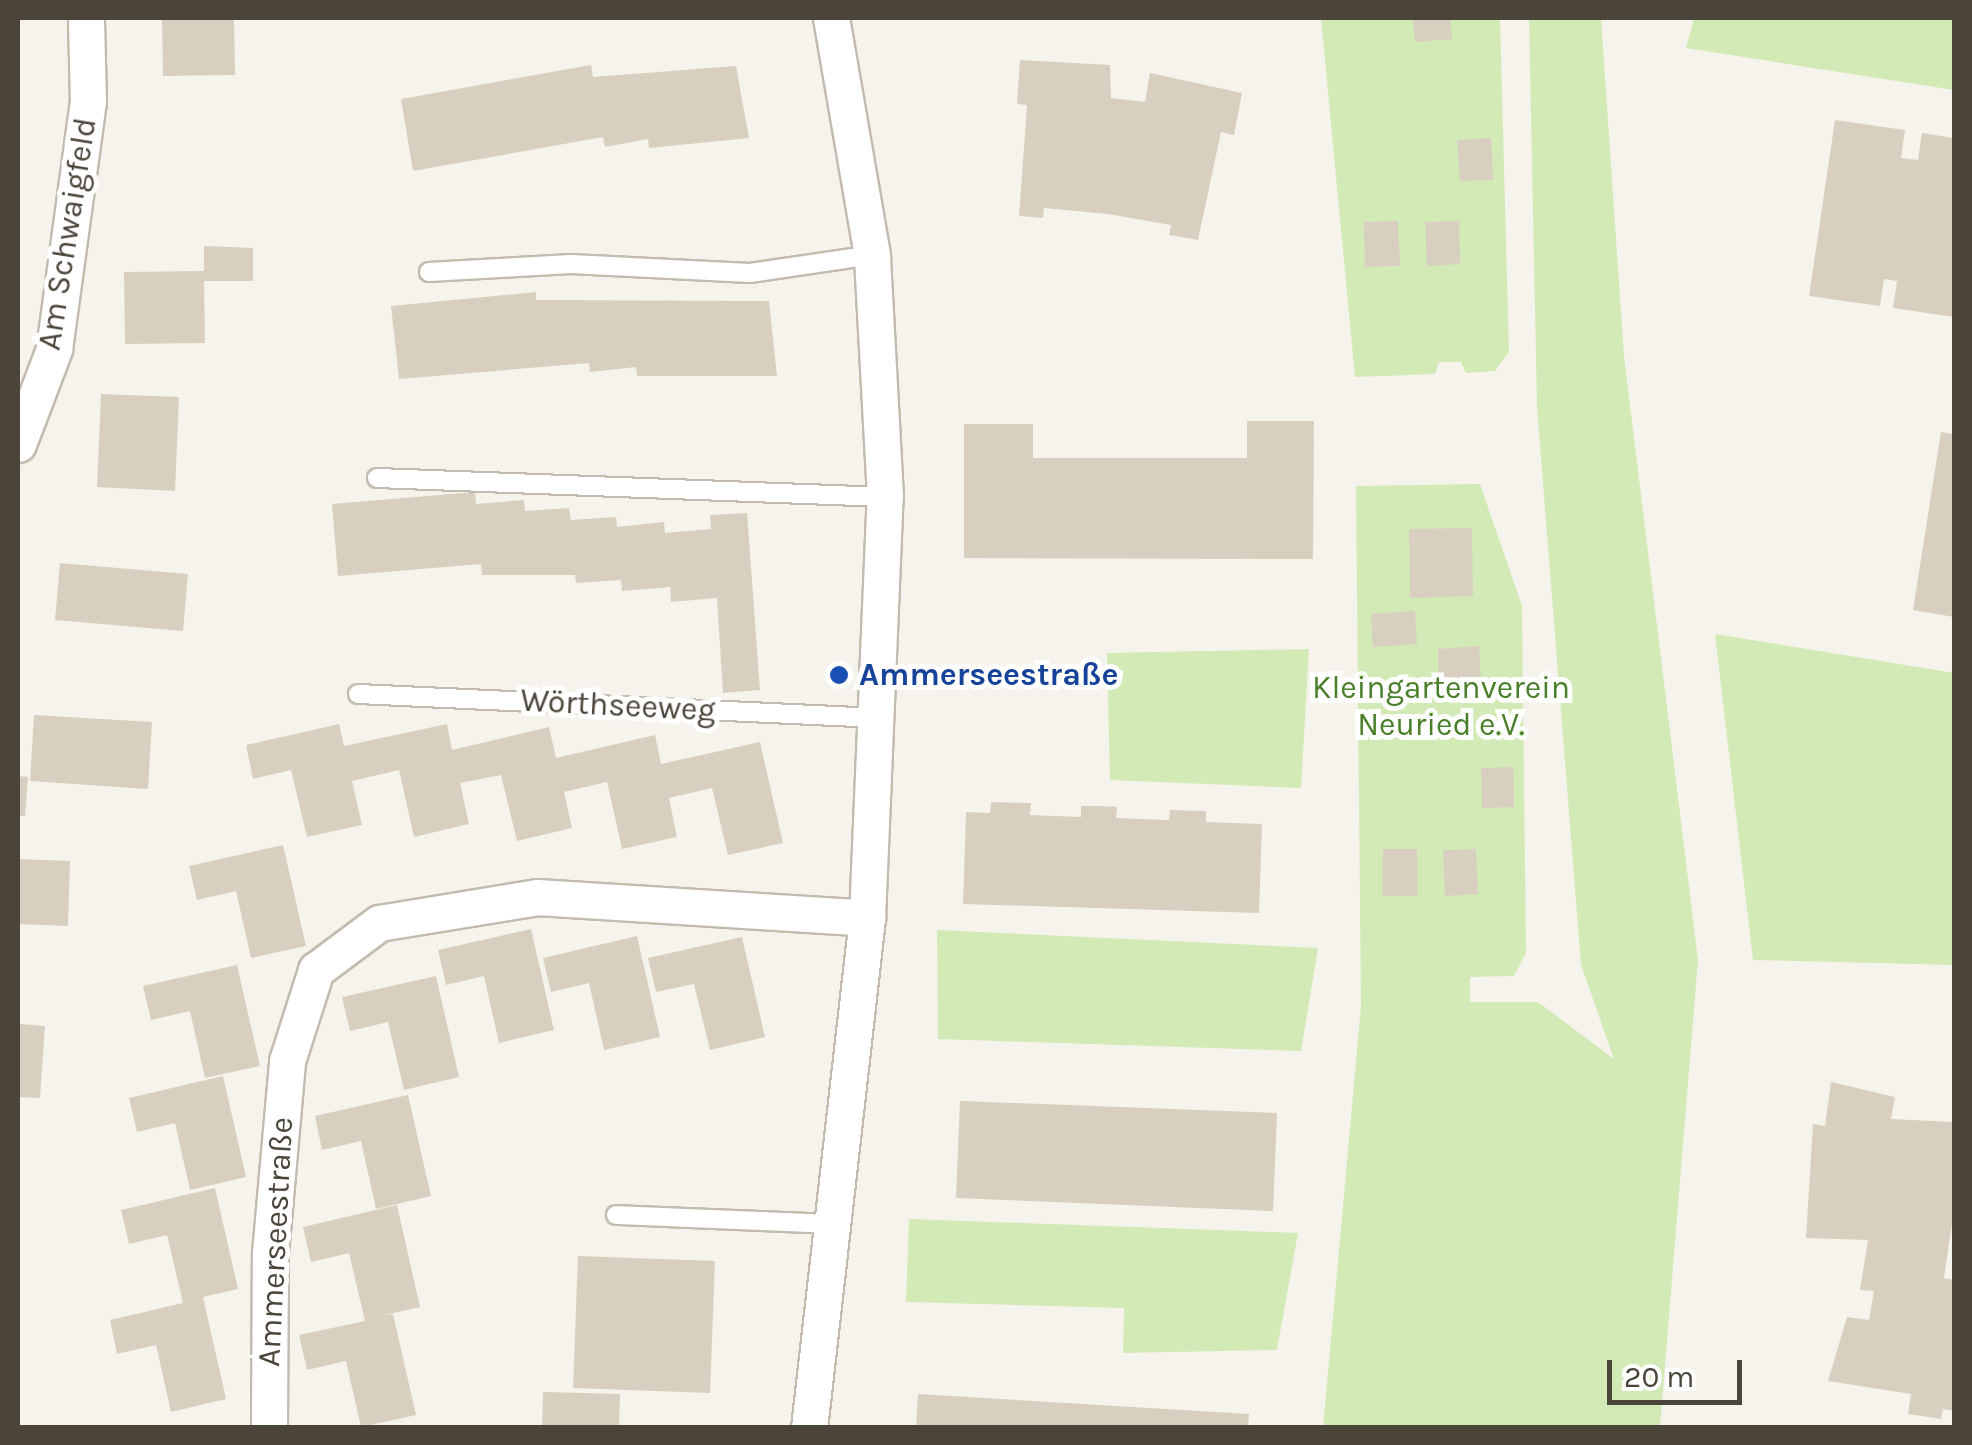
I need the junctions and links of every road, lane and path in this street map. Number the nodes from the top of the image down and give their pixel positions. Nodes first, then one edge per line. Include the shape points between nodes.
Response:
1 (86, 18) edge
2 (831, 18) edge
3 (872, 256) junction
4 (430, 272) dead end
5 (18, 444) edge
6 (377, 478) dead end
7 (885, 496) junction
8 (358, 694) dead end
9 (878, 718) junction
10 (867, 918) junction
11 (616, 1216) dead end
12 (830, 1224) junction
13 (269, 1428) edge
14 (809, 1428) edge

1 - 5 street, Am Schwaigfeld via 88,102 54,350
2 - 3 street
3 - 4 lane via 750,273 571,264
3 - 7 street
6 - 7 lane
7 - 9 street
8 - 9 lane, Wörthseeweg
9 - 10 street
10 - 12 street
10 - 13 street, Ammerseestraße via 537,897 379,923 316,970 287,1061 270,1252
11 - 12 lane
12 - 14 street

